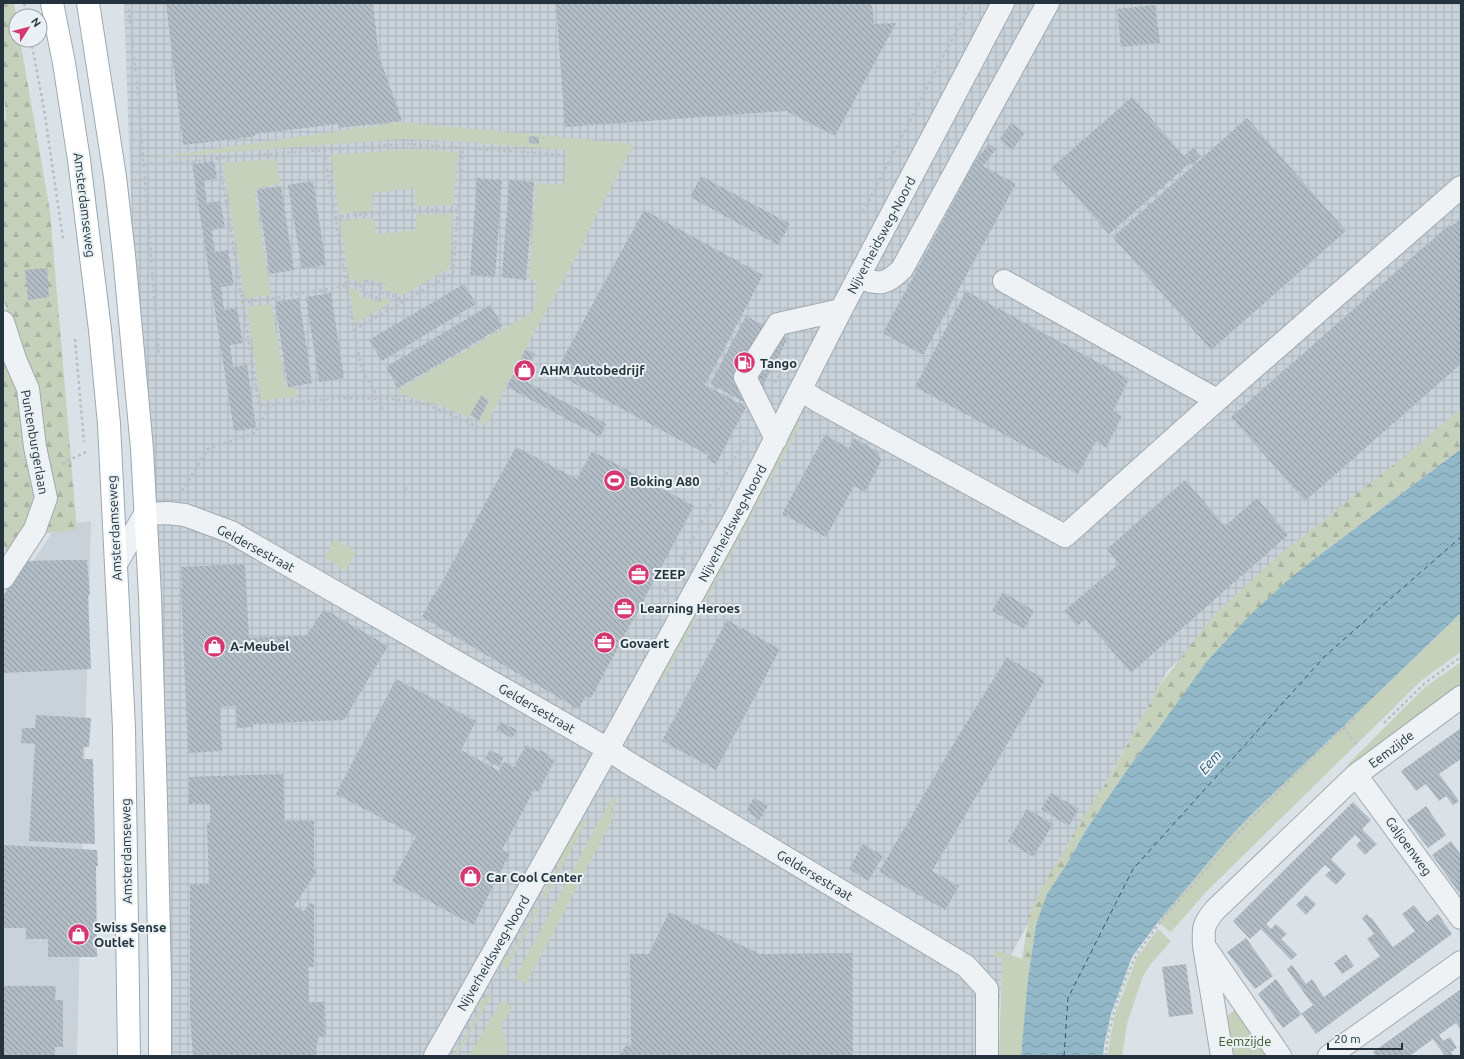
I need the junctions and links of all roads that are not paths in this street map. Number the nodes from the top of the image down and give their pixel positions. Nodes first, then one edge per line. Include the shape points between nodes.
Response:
1 (52, 3) edge
2 (88, 3) edge
3 (1003, 3) edge
4 (1048, 3) edge
5 (1461, 187) edge
6 (858, 278) junction
7 (1004, 281) dead end
8 (841, 310) junction
9 (3, 322) edge
10 (801, 390) junction
11 (1217, 400) junction
12 (776, 439) junction
13 (145, 514) junction
14 (116, 564) junction
15 (3, 578) edge
16 (1461, 697) edge
17 (608, 749) junction
18 (1356, 775) junction
19 (1461, 918) edge
20 (1204, 946) junction
21 (1461, 962) edge
22 (129, 1056) edge
23 (160, 1056) edge
24 (435, 1056) edge
25 (987, 1056) edge
26 (1222, 1056) edge
27 (1280, 1056) edge
28 (1329, 1056) edge

1 - 14 main road, Amsterdamseweg via 79,160 100,330 109,424
2 - 13 main road via 115,177 124,255 142,449
3 - 6 street, Nijverheidsweg-Noord
4 - 6 street via 902,269 893,278 878,283
5 - 11 street
6 - 8 street, Nijverheidsweg-Noord
7 - 11 street
8 - 10 street, Nijverheidsweg-Noord
8 - 12 street via 778,324 745,377
9 - 15 street, Puntenburgerlaan via 28,389 35,447 46,498 35,529
10 - 11 street via 1065,536
10 - 12 street, Nijverheidsweg-Noord
12 - 17 street, Nijverheidsweg-Noord
13 - 14 street
13 - 17 street, Geldersestraat via 185,515 231,532
13 - 23 main road via 156,793
14 - 22 main road, Amsterdamseweg via 124,728
16 - 18 street, Eemzijde
17 - 24 street, Nijverheidsweg-Noord
17 - 25 street, Geldersestraat via 966,966 987,989
18 - 19 street, Galjoenweg
18 - 20 street, Eemzijde via 1215,910 1206,921
20 - 26 street, Eemzijde
20 - 27 street
21 - 28 street

